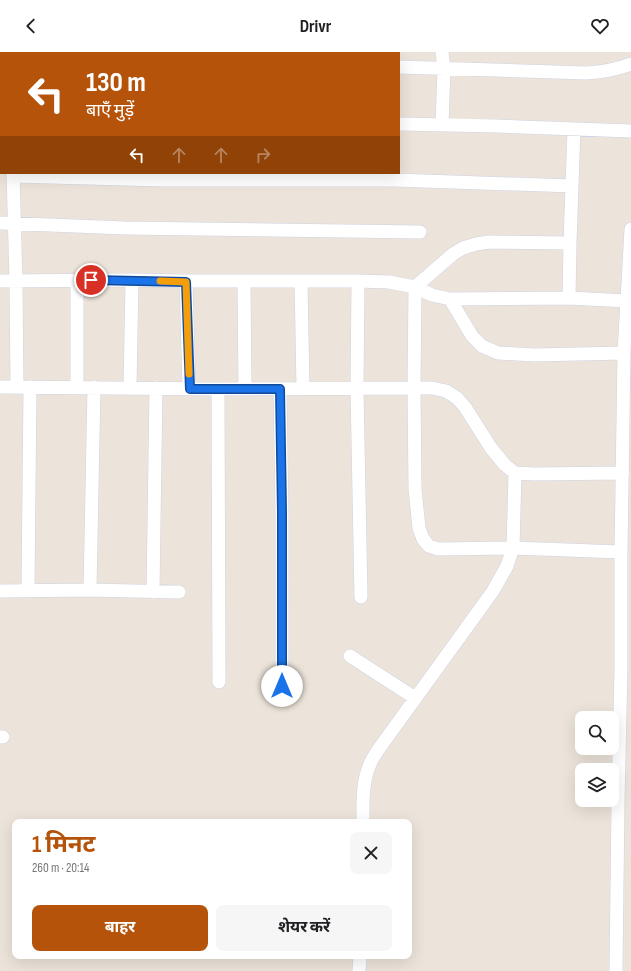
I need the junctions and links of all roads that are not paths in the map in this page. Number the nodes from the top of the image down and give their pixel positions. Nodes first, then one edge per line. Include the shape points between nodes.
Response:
1 (442, 52) edge
2 (631, 64) edge
3 (400, 67) edge
4 (444, 68) junction
5 (400, 124) edge
6 (442, 125) junction
7 (574, 129) junction
8 (631, 131) edge
9 (14, 175) edge
10 (572, 186) junction
11 (0, 223) edge
12 (15, 224) junction
13 (631, 229) edge
14 (420, 232) dead end
15 (570, 243) junction
16 (77, 280) junction
17 (132, 280) junction
18 (244, 281) junction
19 (301, 281) junction
20 (358, 281) junction
21 (0, 282) edge
22 (16, 282) junction
23 (186, 282) junction
24 (415, 287) junction
25 (569, 298) junction
26 (450, 299) junction
27 (627, 301) junction
28 (624, 353) junction
29 (0, 387) edge
30 (23, 387) junction
31 (77, 387) junction
32 (94, 387) junction
33 (130, 388) junction
34 (156, 388) junction
35 (414, 388) junction
36 (190, 389) junction
37 (218, 389) junction
38 (245, 389) junction
39 (280, 389) junction
40 (303, 389) junction
41 (357, 389) junction
42 (516, 473) junction
43 (623, 474) junction
44 (513, 548) junction
45 (621, 552) junction
46 (28, 590) junction
47 (90, 590) junction
48 (0, 591) edge
49 (153, 592) junction
50 (179, 592) dead end
51 (361, 597) dead end
52 (350, 656) dead end
53 (219, 682) dead end
54 (282, 686) dead end
55 (415, 698) junction
56 (363, 819) edge
57 (360, 959) edge
58 (359, 971) edge
59 (616, 971) edge

1 - 4 street
2 - 4 street via 603,72 586,73
3 - 4 street
4 - 6 street
5 - 6 street
6 - 7 street
7 - 8 street
7 - 10 street
9 - 10 street via 163,180 395,180
9 - 12 street
10 - 15 street
11 - 12 street
12 - 14 street
12 - 22 street
13 - 27 street
15 - 24 street via 476,244 453,254
15 - 25 street
16 - 17 street
16 - 22 street
16 - 31 street
17 - 23 street
17 - 33 street
18 - 19 street
18 - 23 street
18 - 38 street
19 - 20 street
19 - 40 street
20 - 24 street via 389,282
20 - 41 street
21 - 22 street
22 - 30 street
23 - 36 street
24 - 26 street via 432,295
24 - 35 street
25 - 26 street
25 - 27 street
26 - 28 street via 472,336 482,346 498,353
27 - 28 street
28 - 43 street
29 - 30 street
30 - 31 street
30 - 46 street
31 - 32 street
32 - 33 street
32 - 47 street
33 - 34 street
34 - 36 street
34 - 49 street
35 - 41 street
35 - 42 street via 446,391 457,398 491,448 505,465
35 - 44 street via 415,489 423,539 429,546 438,548
36 - 37 street
37 - 38 street
37 - 53 street
38 - 39 street
39 - 40 street
39 - 54 street
40 - 41 street
41 - 51 street
42 - 43 street
42 - 44 street
43 - 45 street
44 - 45 street
44 - 55 street via 507,566 492,591
45 - 59 street
46 - 47 street
46 - 48 street
47 - 49 street
49 - 50 street
52 - 55 street
55 - 56 street via 370,764 365,781
57 - 58 street

